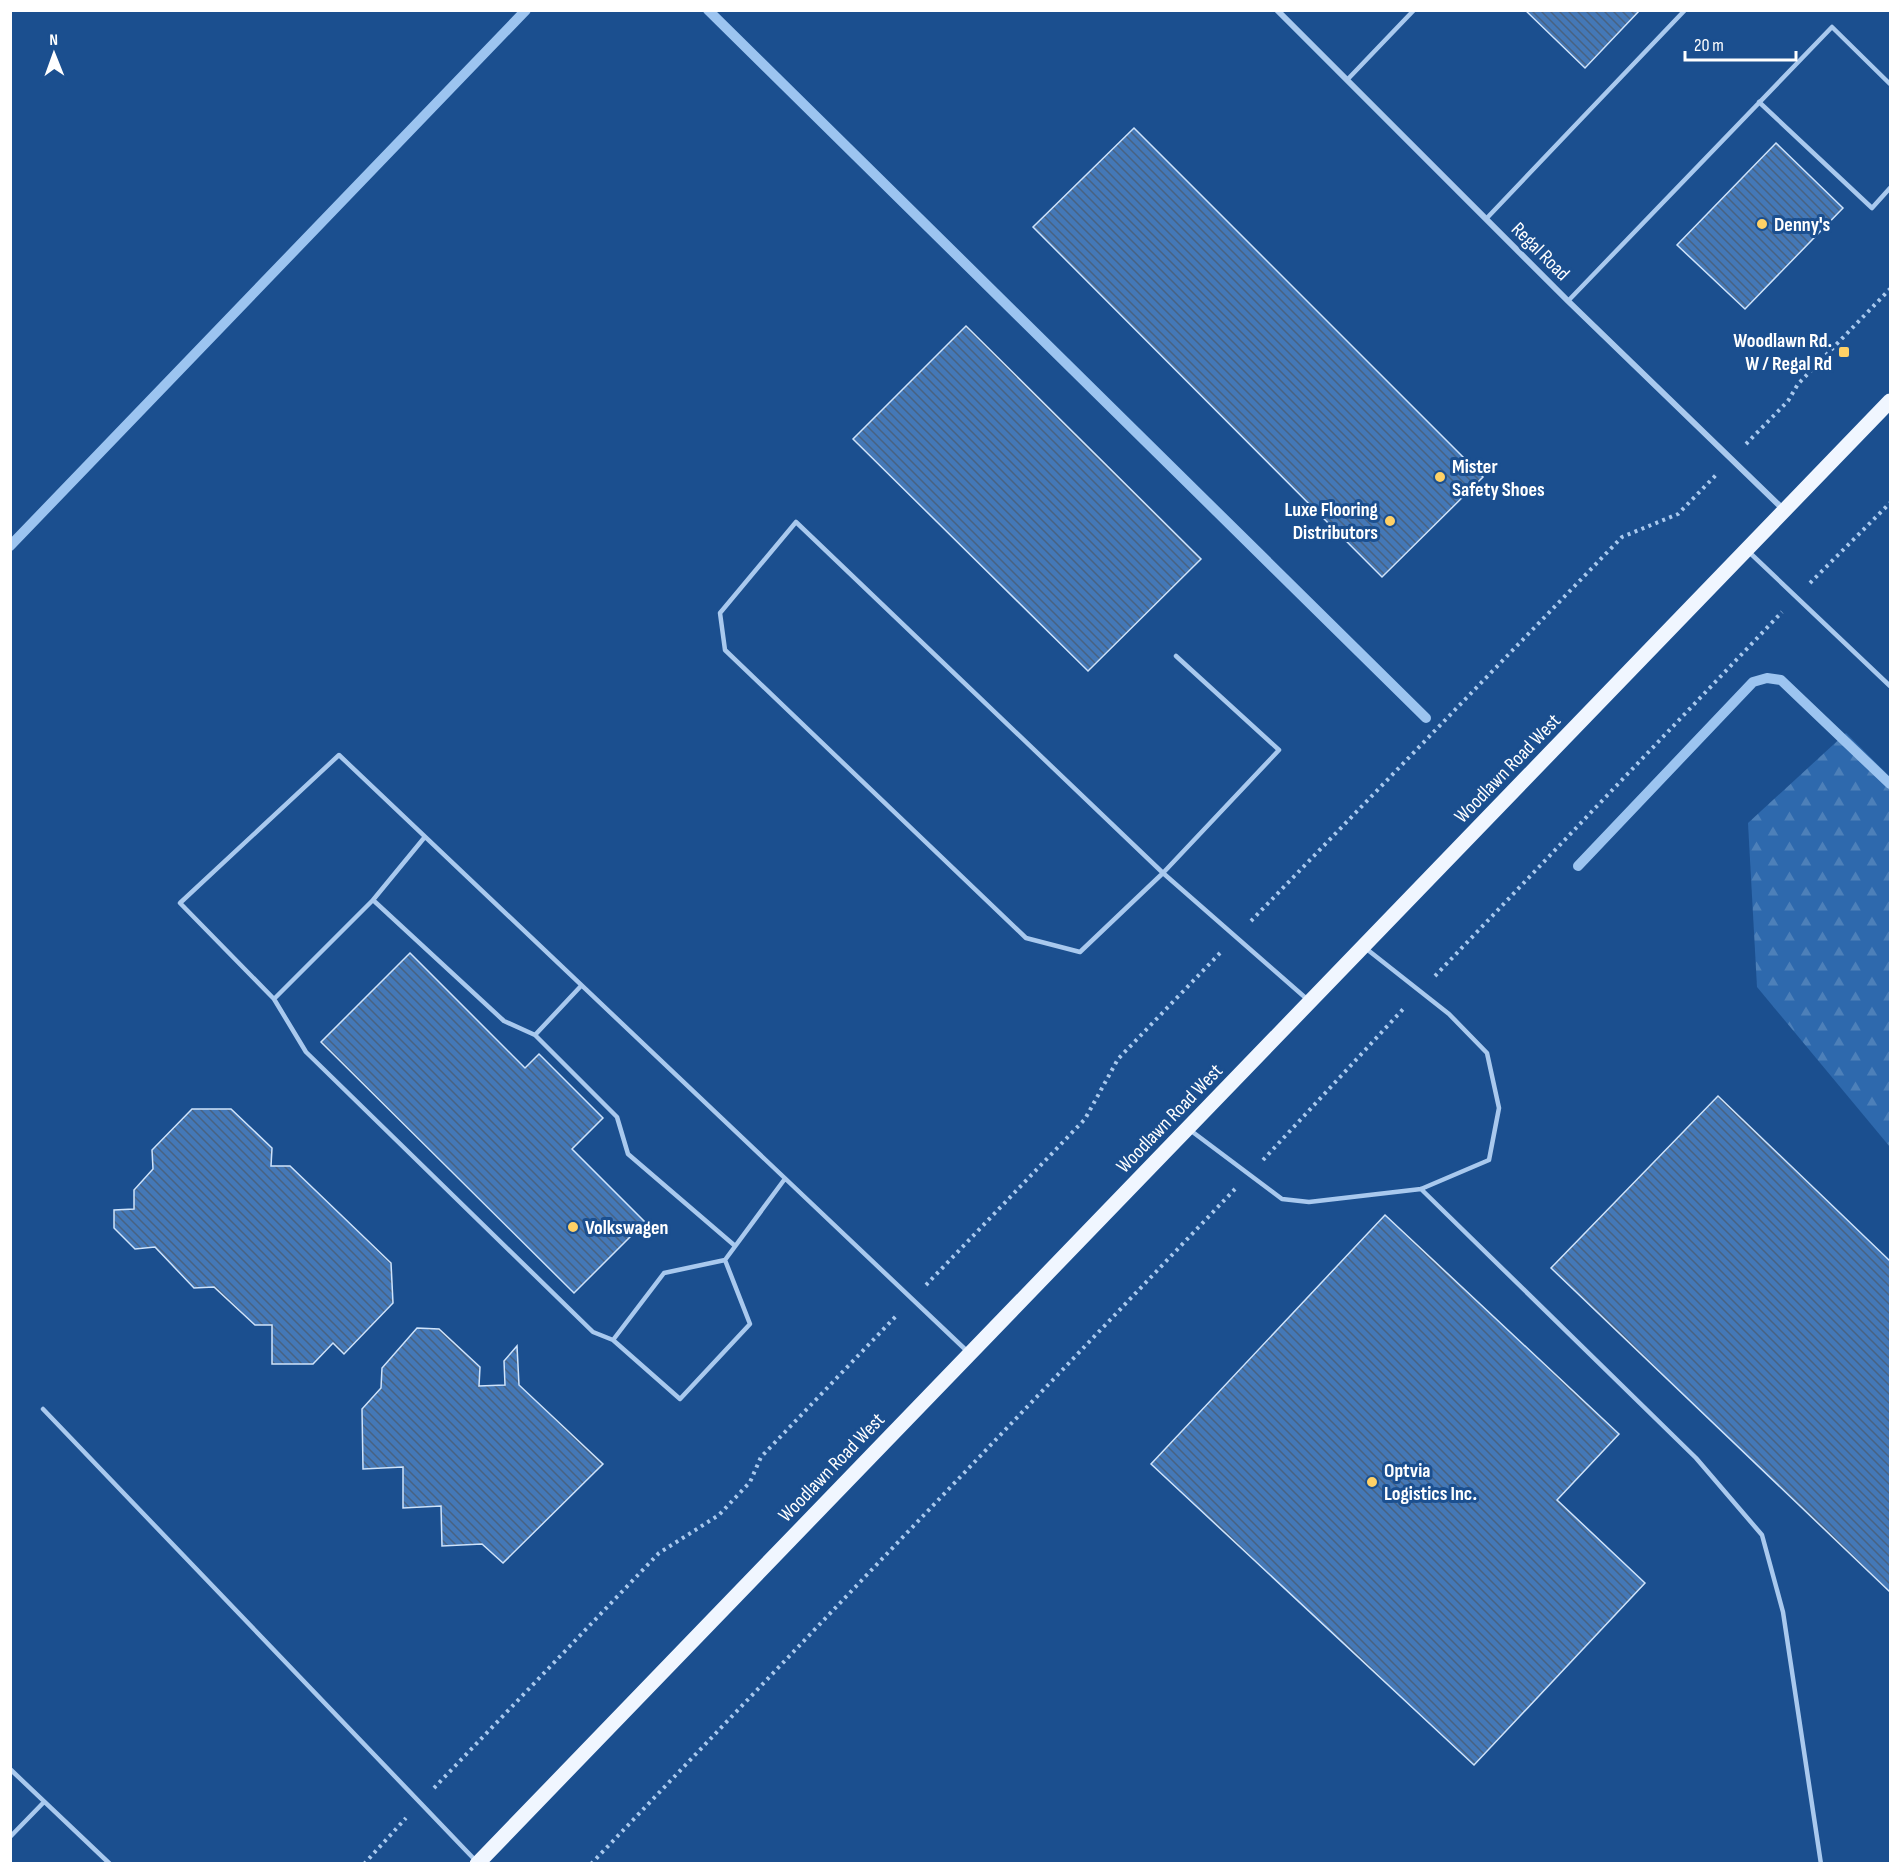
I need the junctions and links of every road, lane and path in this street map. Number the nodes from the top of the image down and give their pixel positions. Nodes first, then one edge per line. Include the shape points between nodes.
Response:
1 (1277, 10) edge
2 (1414, 10) edge
3 (1685, 10) edge
4 (1347, 80) junction
5 (1890, 84) edge
6 (1759, 102) junction
7 (1890, 188) edge
8 (1486, 219) junction
9 (1890, 289) edge
10 (1568, 301) junction
11 (1890, 401) edge
12 (1732, 458) junction
13 (1785, 511) junction
14 (1747, 550) junction
15 (1176, 656) dead end
16 (1890, 686) edge
17 (424, 838) junction
18 (1163, 873) junction
19 (373, 900) junction
20 (1236, 936) junction
21 (1364, 946) junction
22 (580, 987) junction
23 (274, 999) junction
24 (1310, 1002) junction
25 (535, 1035) junction
26 (1188, 1128) junction
27 (784, 1179) junction
28 (1421, 1190) junction
29 (734, 1245) junction
30 (725, 1260) junction
31 (912, 1300) junction
32 (613, 1340) junction
33 (969, 1354) junction
34 (43, 1409) dead end
35 (10, 1769) edge
36 (44, 1802) junction
37 (420, 1802) junction
38 (10, 1837) edge
39 (110, 1863) edge
40 (364, 1863) edge
41 (478, 1863) edge
42 (1821, 1863) edge

1 - 4 street, Regal Road
2 - 4 lane
3 - 8 lane
4 - 8 street, Regal Road
5 - 6 lane via 1832,27
6 - 7 lane via 1872,208
6 - 10 lane
8 - 10 street, Regal Road
9 - 12 path
10 - 12 street, Regal Road
11 - 13 main road, Woodlawn Road West
12 - 13 street, Regal Road
12 - 20 path via 1678,514 1622,537
13 - 14 main road, Woodlawn Road West
14 - 16 lane
14 - 21 main road, Woodlawn Road West
15 - 18 lane via 1279,750
17 - 19 lane
17 - 22 lane
17 - 23 lane via 339,754 180,903
18 - 18 lane via 796,522 720,613 725,650 1026,938 1080,952
18 - 20 lane
19 - 23 lane
19 - 25 lane via 504,1021
20 - 24 lane
20 - 31 path via 1118,1059 1085,1119
21 - 24 main road, Woodlawn Road West
21 - 28 lane via 1449,1014 1487,1053 1499,1108 1488,1160
22 - 25 lane
22 - 27 lane
23 - 32 lane via 306,1052 593,1332
24 - 26 main road, Woodlawn Road West
25 - 29 lane via 617,1117 628,1154
26 - 28 lane via 1282,1199 1309,1202
26 - 33 main road, Woodlawn Road West
27 - 29 lane
27 - 31 lane
28 - 42 lane via 1696,1458 1762,1534 1783,1612
29 - 30 lane
30 - 32 lane via 664,1273
30 - 32 lane via 750,1324 680,1399
31 - 33 lane
31 - 37 path via 761,1457 750,1482 719,1515 659,1553
33 - 41 main road, Woodlawn Road West
34 - 37 lane
35 - 36 lane
36 - 38 lane
36 - 39 lane
37 - 40 path
37 - 41 lane

